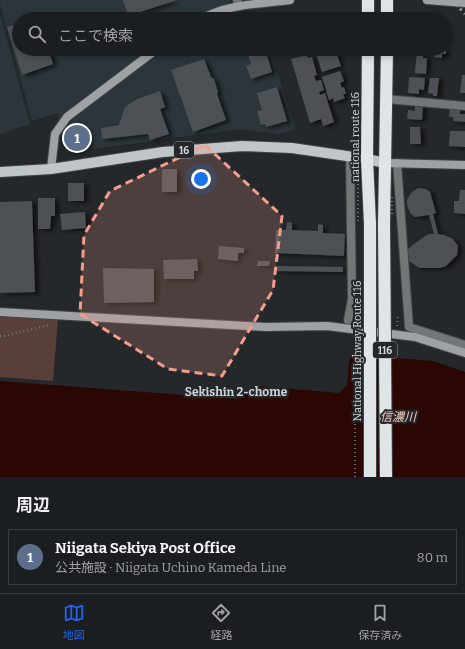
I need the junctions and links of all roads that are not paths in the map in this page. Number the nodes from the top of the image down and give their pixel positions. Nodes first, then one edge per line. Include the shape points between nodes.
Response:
1 (290, 0) edge
2 (368, 0) edge
3 (387, 0) edge
4 (427, 0) edge
5 (463, 2) edge
6 (237, 3) edge
7 (214, 12) edge
8 (368, 12) edge
9 (387, 12) edge
10 (148, 56) edge
11 (368, 56) edge
12 (387, 56) edge
13 (386, 99) junction
14 (465, 106) edge
15 (350, 157) junction
16 (368, 159) junction
17 (391, 163) junction
18 (465, 166) edge
19 (51, 169) junction
20 (0, 172) edge
21 (364, 225) joint
22 (0, 312) edge
23 (348, 320) dead end
24 (465, 345) edge
25 (465, 353) edge
26 (370, 477) edge
27 (386, 477) edge

1 - 6 street
2 - 8 highway
3 - 9 highway
4 - 5 street
6 - 7 street
10 - 19 street via 67,117 55,134
11 - 16 highway, national route 116 / 116
12 - 13 highway, 116
13 - 14 street
13 - 17 highway, 116
15 - 16 main road, 16
15 - 19 main road, 16 via 292,148 242,146 164,152
15 - 23 street via 352,299
16 - 17 main road, 16
16 - 21 highway, national route 116 / 116
17 - 18 street
17 - 24 street via 409,328
17 - 27 highway, 116, bridge via 384,224
19 - 20 main road, 16
21 - 26 highway, National Highway Route 116 / 116, bridge
22 - 25 street via 266,327 327,326 415,337

